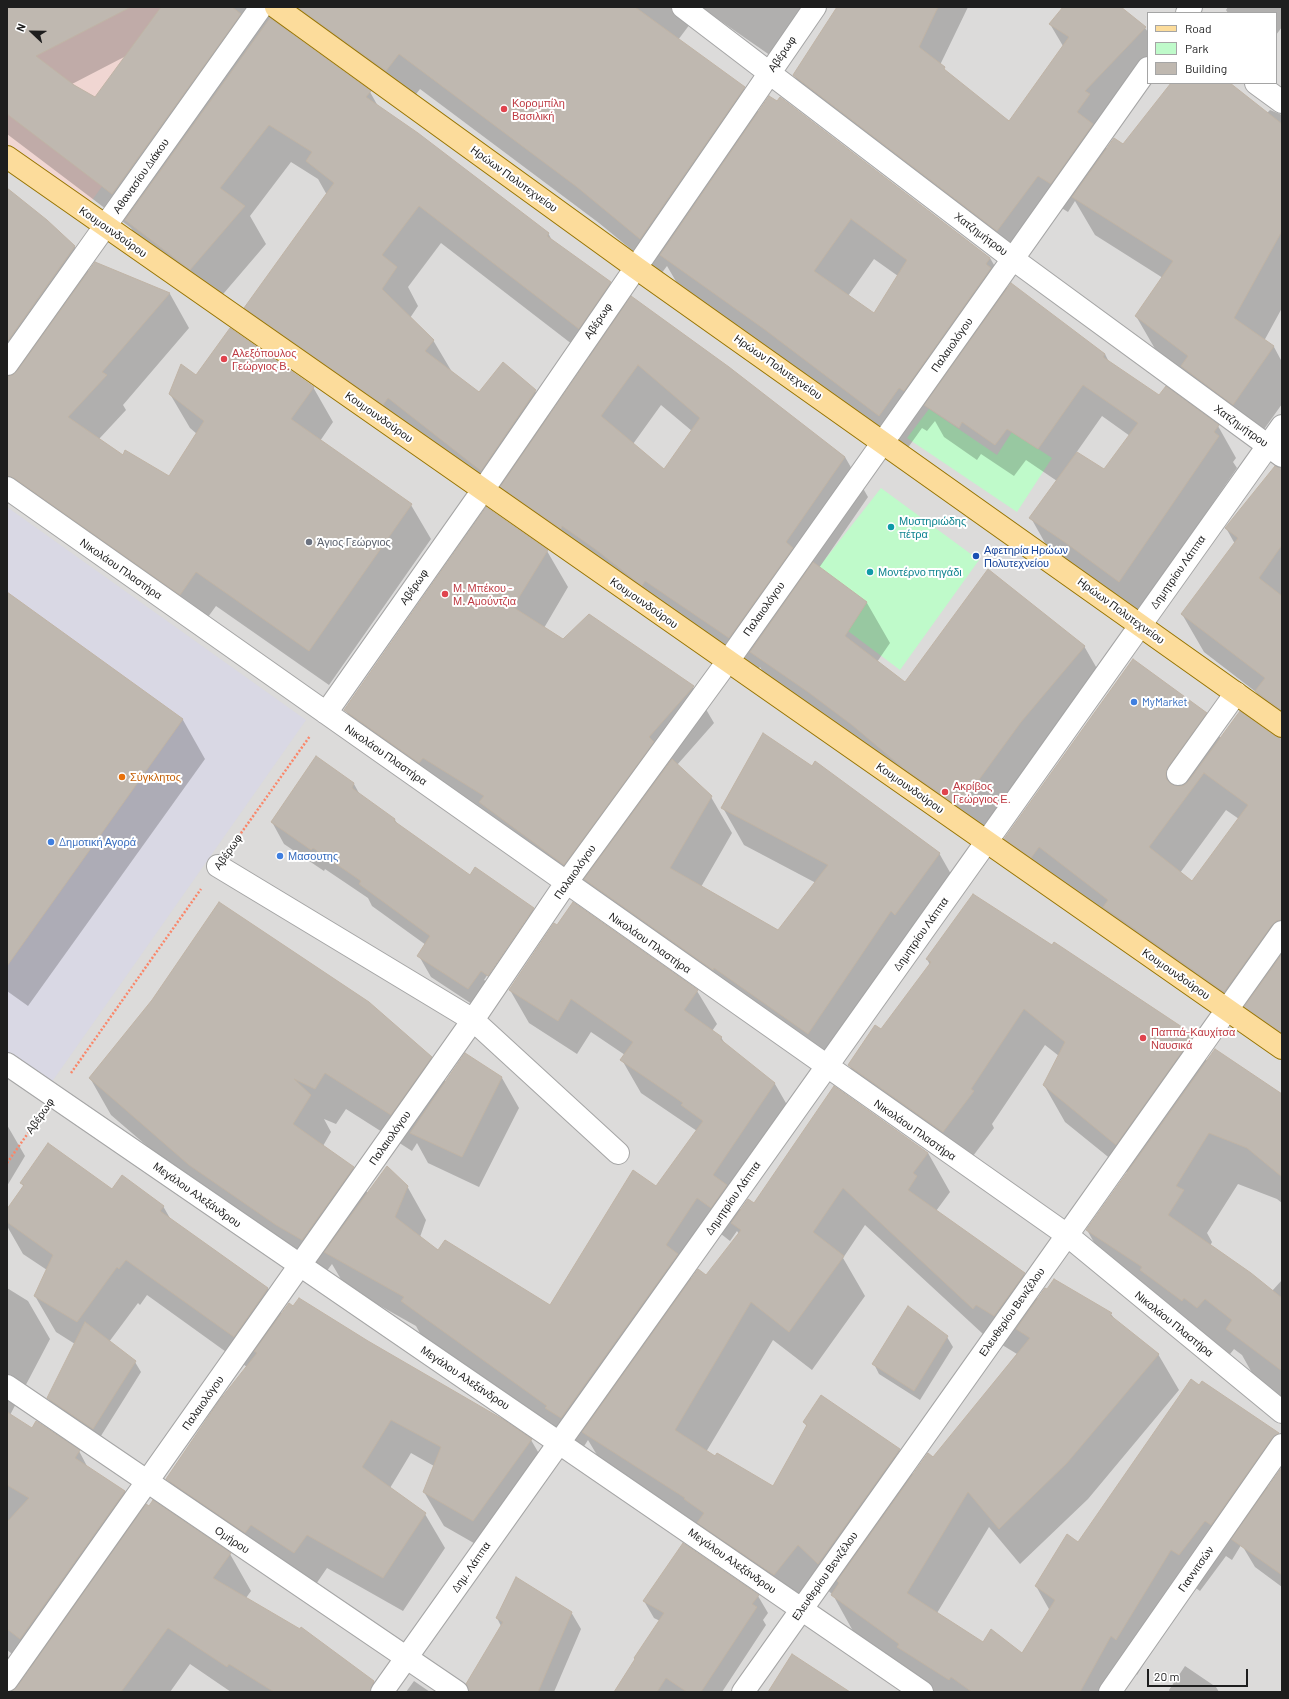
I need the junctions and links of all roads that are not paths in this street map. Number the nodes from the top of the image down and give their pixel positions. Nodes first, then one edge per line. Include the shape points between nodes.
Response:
1 (261, 7) edge
2 (276, 7) edge
3 (683, 7) edge
4 (815, 7) edge
5 (1147, 69) edge
6 (769, 74) junction
7 (1257, 84) edge
8 (1282, 102) edge
9 (7, 157) edge
10 (105, 226) junction
11 (1013, 259) junction
12 (635, 267) junction
13 (7, 364) edge
14 (1282, 426) edge
15 (884, 442) junction
16 (1275, 451) edge
17 (7, 488) edge
18 (483, 490) junction
19 (1141, 625) junction
20 (728, 661) junction
21 (1236, 693) junction
22 (326, 713) junction
23 (1282, 726) edge
24 (1178, 774) dead end
25 (987, 842) junction
26 (218, 866) road end
27 (566, 883) junction
28 (1282, 932) edge
29 (1227, 1010) junction
30 (473, 1020) junction
31 (1282, 1048) edge
32 (7, 1064) edge
33 (826, 1068) junction
34 (618, 1153) dead end
35 (1067, 1235) junction
36 (300, 1266) junction
37 (7, 1386) edge
38 (1282, 1412) edge
39 (560, 1442) junction
40 (1282, 1445) edge
41 (147, 1483) junction
42 (802, 1609) junction
43 (406, 1658) junction
44 (7, 1680) edge
45 (382, 1692) edge
46 (457, 1692) edge
47 (743, 1692) edge
48 (922, 1692) edge
49 (1110, 1692) edge

1 - 10 street, Αθανασίου Διάκου
2 - 12 main road, Ηρώων Πολυτεχνείου
3 - 6 street, Χατζημήτρου
4 - 6 street, Αβέρωφ
5 - 11 street, Παλαιολόγου
6 - 11 street, Χατζημήτρου
6 - 12 street, Αβέρωφ
7 - 8 street
9 - 10 main road, Κουμουνδούρου
10 - 13 street, Αθανασίου Διάκου
10 - 18 main road, Κουμουνδούρου
11 - 15 street, Παλαιολόγου
11 - 16 street, Χατζημήτρου
12 - 15 main road, Ηρώων Πολυτεχνείου
12 - 18 street, Αβέρωφ
14 - 16 street, Δημητρίου Λάππα
15 - 19 main road, Ηρώων Πολυτεχνείου
15 - 20 street, Παλαιολόγου
16 - 19 street, Δημητρίου Λάππα
17 - 22 street, Νικολάου Πλαστήρα
18 - 20 main road, Κουμουνδούρου
18 - 22 street, Αβέρωφ
19 - 21 main road, Ηρώων Πολυτεχνείου
19 - 25 street, Δημητρίου Λάππα
20 - 25 main road, Κουμουνδούρου
20 - 27 street, Παλαιολόγου
21 - 23 main road, Ηρώων Πολυτεχνείου
21 - 24 street
22 - 27 street, Νικολάου Πλαστήρα
25 - 29 main road, Κουμουνδούρου
25 - 33 street, Δημητρίου Λάππα
26 - 30 street
27 - 30 street, Παλαιολόγου
27 - 33 street, Νικολάου Πλαστήρα
28 - 29 street, Ελευθερίου Βενιζέλου
29 - 31 main road, Κουμουνδούρου
29 - 35 street, Ελευθερίου Βενιζέλου
30 - 34 street
30 - 36 street, Παλαιολόγου
32 - 36 street, Μεγάλου Αλεξάνδρου
33 - 35 street, Νικολάου Πλαστήρα
33 - 39 street, Δημητρίου Λάππα
35 - 38 street, Νικολάου Πλαστήρα
35 - 42 street, Ελευθερίου Βενιζέλου
36 - 39 street, Μεγάλου Αλεξάνδρου
36 - 41 street, Παλαιολόγου
37 - 41 street, Ομήρου
39 - 42 street, Μεγάλου Αλεξάνδρου
39 - 43 street, Δημ. Λάππα
40 - 49 street, Γιαννιτσών
41 - 43 street, Ομήρου
41 - 44 street, Παλαιολόγου
42 - 47 street, Ελευθερίου Βενιζέλου
42 - 48 street, Μεγάλου Αλεξάνδρου
43 - 45 street, Δημ. Λάππα
43 - 46 street, Ομήρου

